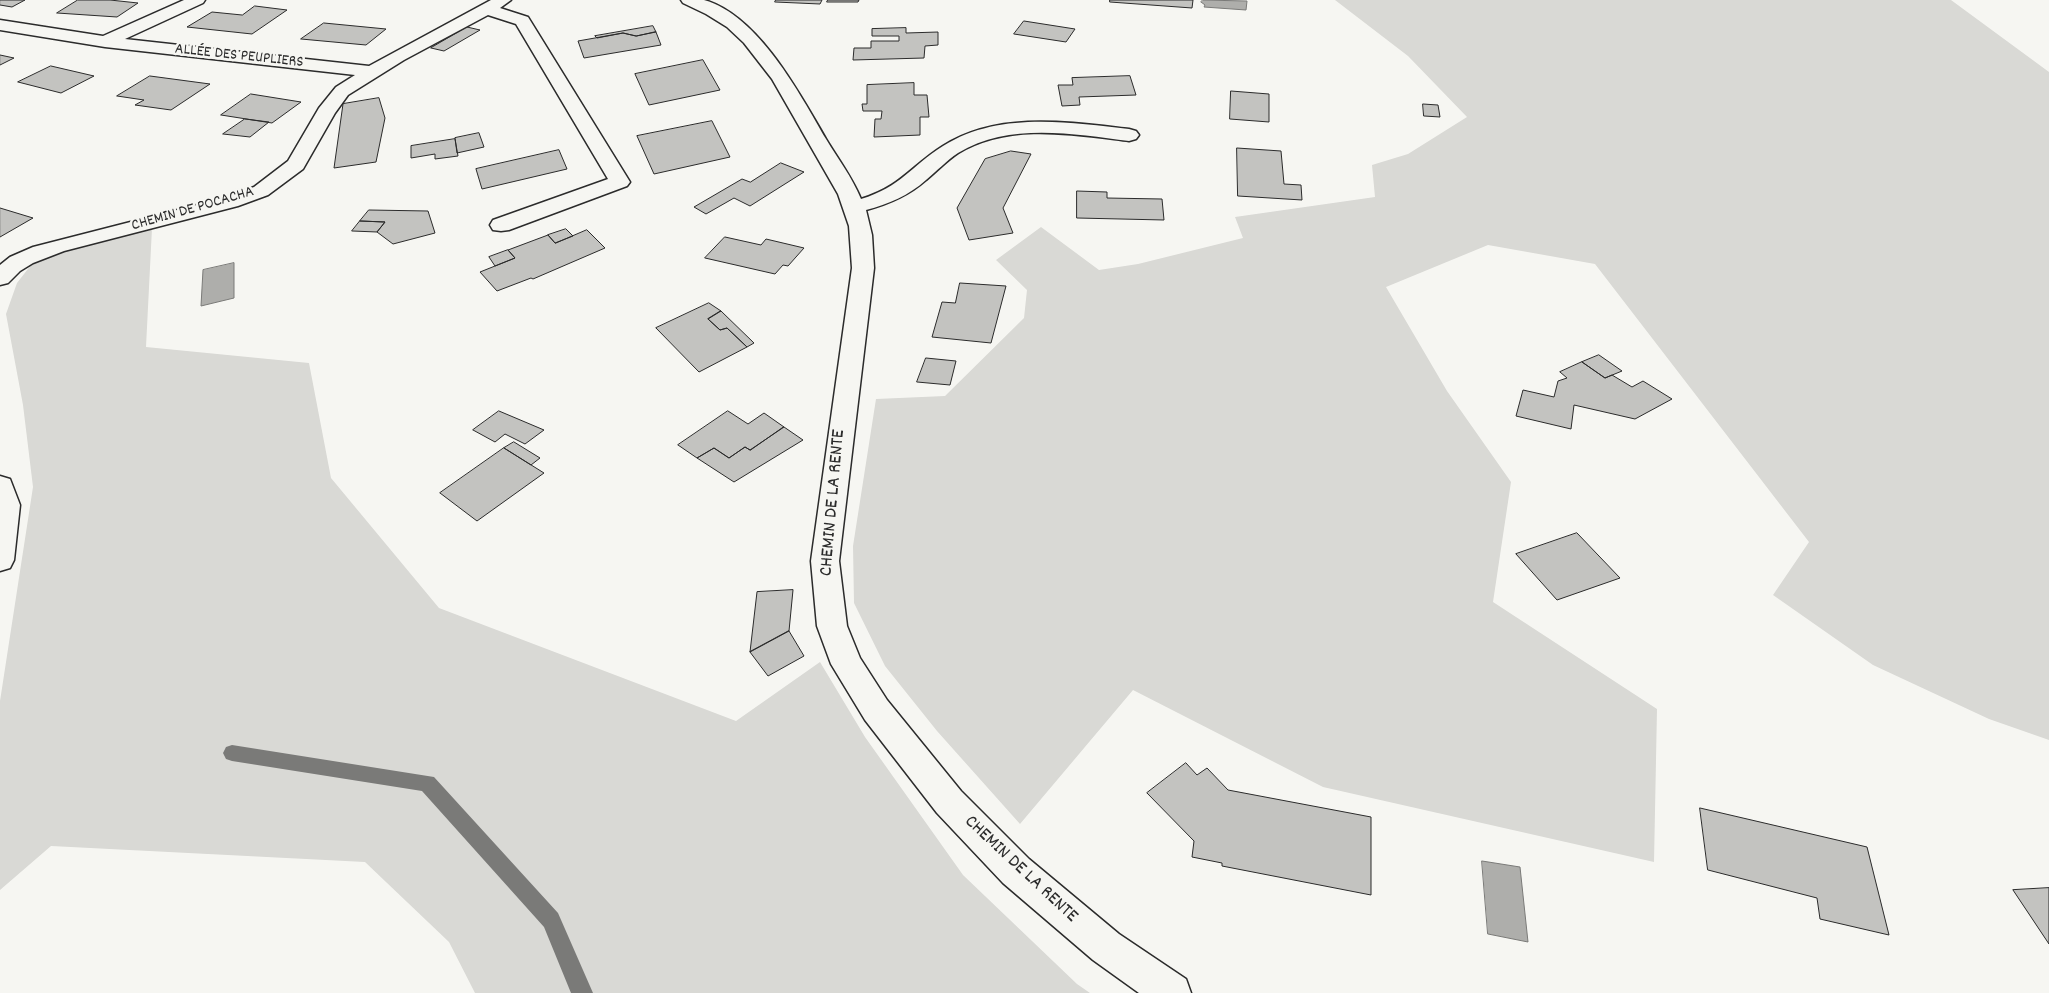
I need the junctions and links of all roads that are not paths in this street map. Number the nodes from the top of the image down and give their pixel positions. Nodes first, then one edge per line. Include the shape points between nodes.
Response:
1 (197, 0) edge
2 (689, 0) edge
3 (495, 4) edge
4 (0, 25) edge
5 (105, 42) junction
6 (373, 72) junction
7 (1129, 135) dead end
8 (853, 206) junction
9 (501, 225) dead end
10 (0, 278) edge
11 (0, 486) edge
12 (0, 560) edge
13 (1172, 993) edge

1 - 5 street, ALLÉE DES PEUPLIERS
2 - 8 street, CHEMIN DE LA RENTE via 735,24 760,48 789,91
3 - 6 street, CHEMIN DE POCACHA
3 - 9 street via 522,20 620,182
4 - 5 street, ALLÉE DES PEUPLIERS
5 - 6 street, ALLÉE DES PEUPLIERS
6 - 10 street, CHEMIN DE POCACHA via 342,91 296,165 261,191 231,202 49,248 17,262
7 - 8 street via 1068,128 1001,130 954,147 894,194
8 - 13 street, CHEMIN DE LA RENTE via 863,240 863,268 825,561 832,626 847,664 876,710 949,802 1016,872 1106,947
11 - 12 street via 6,505

